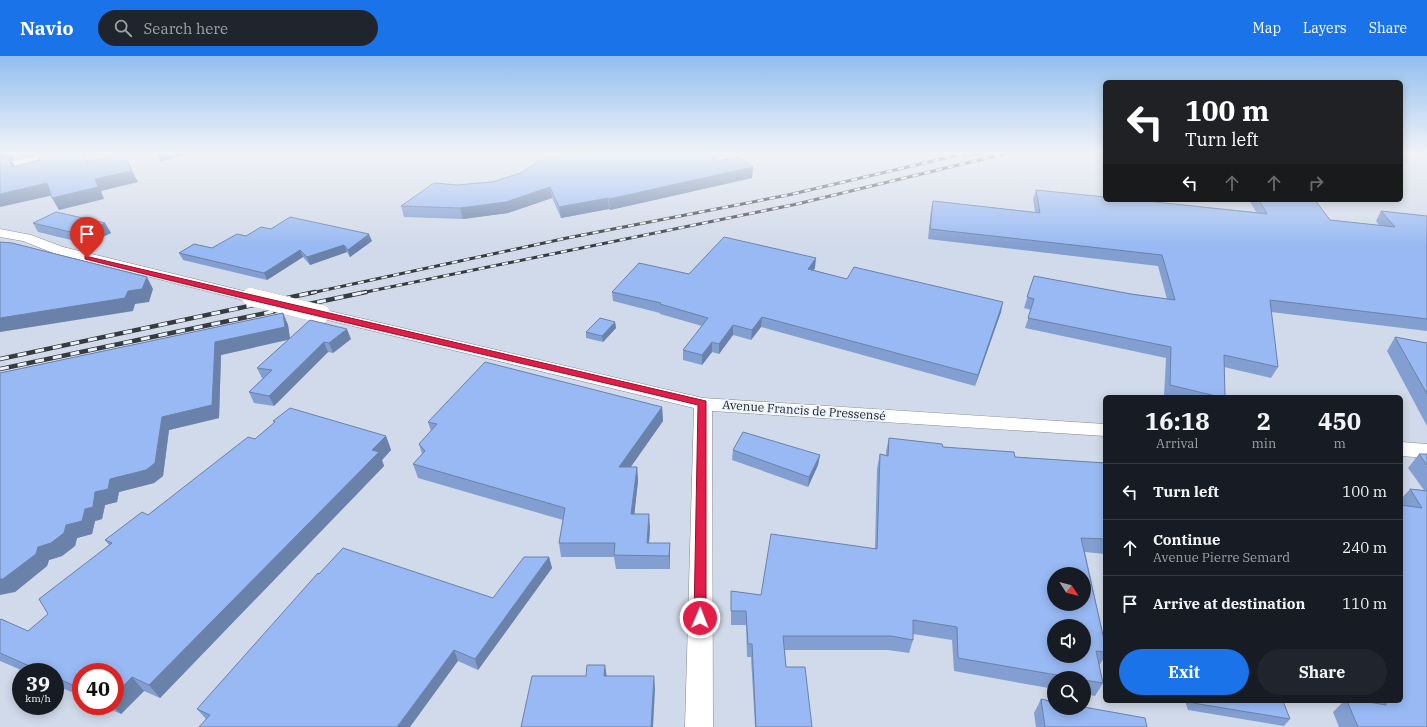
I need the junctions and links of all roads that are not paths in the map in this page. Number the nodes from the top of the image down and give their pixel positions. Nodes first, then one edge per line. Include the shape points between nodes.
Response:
1 (0, 233) edge
2 (0, 243) edge
3 (58, 250) junction
4 (703, 404) junction
5 (1103, 430) edge
6 (1403, 449) edge
7 (1427, 451) edge
8 (699, 727) edge

1 - 3 street via 26,238
2 - 3 street
3 - 4 street, Avenue Francis de Pressensé, bridge
4 - 5 street, Avenue Francis de Pressensé
4 - 8 street
6 - 7 street

